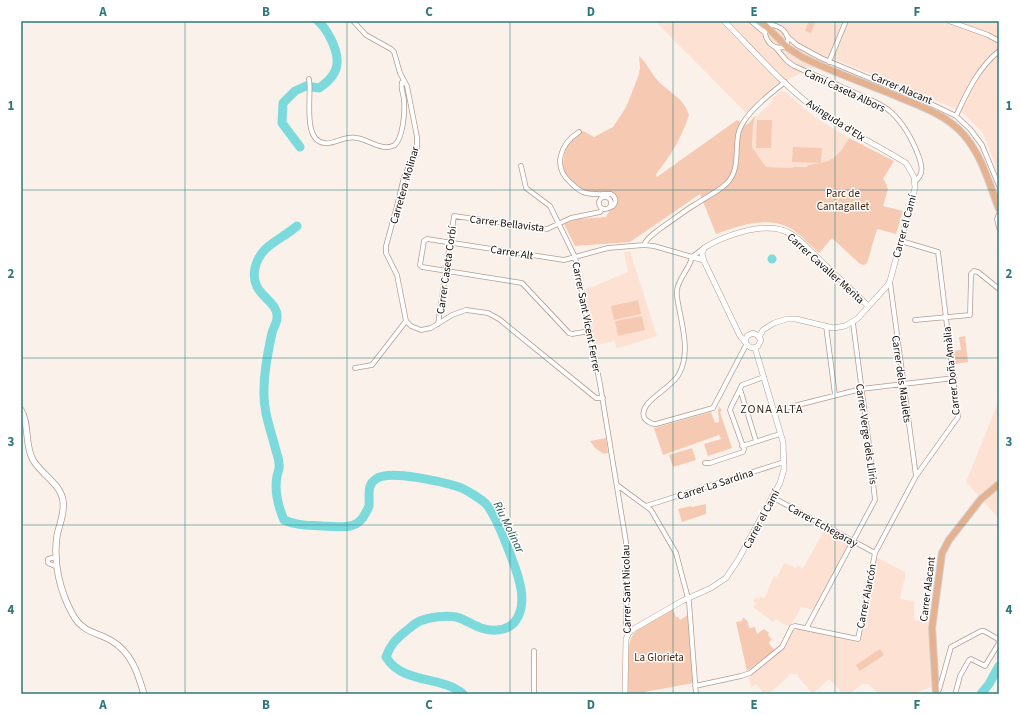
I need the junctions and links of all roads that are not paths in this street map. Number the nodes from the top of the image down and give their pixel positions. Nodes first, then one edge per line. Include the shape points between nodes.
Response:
1 (353, 21) edge
2 (724, 21) edge
3 (751, 21) edge
4 (761, 21) edge
5 (846, 21) edge
6 (949, 21) edge
7 (769, 27) edge
8 (787, 38) junction
9 (999, 41) edge
10 (775, 47) junction
11 (783, 47) junction
12 (999, 51) edge
13 (793, 52) junction
14 (829, 62) junction
15 (404, 80) junction
16 (785, 82) junction
17 (310, 84) dead end
18 (956, 116) junction
19 (579, 132) dead end
20 (521, 166) dead end
21 (915, 181) junction
22 (999, 186) edge
23 (609, 208) junction
24 (602, 209) junction
25 (999, 209) edge
26 (999, 214) edge
27 (454, 216) joint
28 (559, 223) junction
29 (999, 228) edge
30 (901, 241) junction
31 (450, 243) junction
32 (644, 245) junction
33 (704, 248) junction
34 (575, 257) junction
35 (692, 257) junction
36 (704, 262) junction
37 (446, 271) junction
38 (890, 281) junction
39 (999, 290) edge
40 (869, 306) junction
41 (946, 317) junction
42 (915, 320) dead end
43 (406, 321) junction
44 (853, 323) junction
45 (438, 324) junction
46 (826, 326) junction
47 (590, 330) junction
48 (759, 336) junction
49 (746, 343) junction
50 (755, 348) junction
51 (355, 368) dead end
52 (764, 377) junction
53 (954, 378) junction
54 (903, 384) junction
55 (740, 389) junction
56 (861, 389) junction
57 (835, 395) junction
58 (603, 398) junction
59 (21, 410) edge
60 (774, 411) junction
61 (780, 434) junction
62 (756, 441) junction
63 (742, 446) junction
64 (784, 462) junction
65 (705, 463) dead end
66 (916, 476) junction
67 (999, 484) edge
68 (617, 485) junction
69 (772, 497) junction
70 (646, 506) junction
71 (853, 541) junction
72 (875, 553) junction
73 (689, 598) junction
74 (808, 627) junction
75 (629, 633) junction
76 (534, 651) dead end
77 (695, 686) junction
78 (956, 691) dead end
79 (935, 692) edge
80 (144, 694) edge
81 (534, 694) edge
82 (625, 694) edge
83 (696, 694) edge

1 - 15 street, Carretera Molinar via 366,36 394,52
2 - 16 street, Avinguda d'Elx
3 - 7 street, Carrer Alacant
4 - 7 main road, Carrer Alacant
5 - 14 street
6 - 9 street via 988,34
7 - 8 street via 778,26 783,29
7 - 10 street, Camí Caseta Albors via 767,40
7 - 11 main road, Carrer Alacant
8 - 11 street
8 - 13 street
8 - 14 street, Carrer Alacant
10 - 11 street
10 - 21 street, Camí Caseta Albors via 787,62 794,66 855,92 891,112 904,128 918,154 921,174
11 - 13 main road, Carrer Alacant
12 - 18 street via 976,76
13 - 25 main road, Carrer Alacant via 924,108 952,124 964,135 977,155
14 - 18 street, Carrer Alacant via 930,102
15 - 17 street via 401,88 404,116 399,140 395,145 385,148 354,137 325,143 316,139 310,130
15 - 43 street, Carretera Molinar via 417,149 404,177 386,253 398,275
16 - 21 street, Avinguda d'Elx via 831,119 906,163
16 - 32 street via 744,121 738,135 734,172 730,179 647,238
18 - 22 street, Carrer Alacant via 982,145
19 - 23 street via 564,145 560,166 562,174 585,193 611,194 616,202
20 - 28 street, Carrer Sant Vicent Ferrer via 526,188 550,206
21 - 30 street, Carrer el Camí
23 - 24 street
23 - 24 street via 612,201 605,196 599,202
24 - 28 street, Carrer Bellavista via 600,212
26 - 29 street
27 - 28 street, Carrer Bellavista via 547,229
27 - 31 street, Carrer Caseta Corbí
28 - 34 street, Carrer Sant Vicent Ferrer
30 - 38 street, Carrer el Camí
30 - 41 street, Carrer Doña Amàlia via 938,252
31 - 34 street, Carrer Alt via 564,260
31 - 37 street, Carrer Caseta Corbí
31 - 37 street, Carrer Alt via 425,240 420,265
32 - 34 street, Carrer Alt via 608,248
32 - 35 street, Carrer Alt
33 - 35 street, Carrer Cavaller Merita
33 - 36 street
33 - 40 street, Carrer Cavaller Merita via 754,229 783,230 797,239
34 - 47 street, Carrer Sant Vicent Ferrer
35 - 36 street via 700,258
35 - 49 street via 677,289 684,339 681,371 673,383 647,403 644,411 648,422 656,424 713,408
36 - 49 street via 739,334
37 - 45 street, Carrer Caseta Corbí
37 - 47 street via 522,283 569,333
38 - 40 street, Carrer el Camí
38 - 54 street, Carrer dels Maulets
39 - 41 street via 978,272 973,272 970,314
40 - 44 street, Carrer el Camí
41 - 42 street
41 - 53 street, Carrer Doña Amàlia
43 - 45 street via 421,330
43 - 51 street via 372,365
44 - 46 street via 840,327
44 - 56 street, Carrer Verge dels Lliris
45 - 58 street via 461,311 478,311 492,315 596,398
46 - 48 street via 787,319 774,323
46 - 57 street
47 - 58 street, Carrer Sant Vicent Ferrer
48 - 49 street via 755,333 750,334 746,337
48 - 50 street via 760,344
49 - 50 street via 750,348
50 - 52 street, Carrer el Camí
52 - 55 street via 745,383
52 - 60 street, Carrer el Camí
53 - 54 street
53 - 66 street, Carrer Doña Amàlia via 958,417
54 - 56 street
54 - 66 street, Carrer dels Maulets
55 - 62 street
55 - 63 street via 730,410
56 - 57 street
56 - 71 street, Carrer Verge dels Lliris via 876,495
57 - 60 street
58 - 68 street, Carrer Sant Vicent Ferrer
59 - 80 main road via 25,418 31,456 63,499 56,557 64,594 77,622 85,629 114,642 126,652 137,672
60 - 61 street, Carrer el Camí
61 - 62 street
61 - 64 street, Carrer el Camí via 784,446
62 - 63 street
63 - 65 street via 744,449 741,453
64 - 69 street, Carrer el Camí via 781,479
64 - 70 street, Carrer La Sardina
66 - 72 street, Carrer Doña Amàlia
67 - 79 main road, Carrer Alacant via 981,499 943,548 933,621
68 - 70 street
68 - 75 street, Carrer Sant Nicolau via 626,542 626,624
69 - 71 street, Carrer Echegaray
69 - 73 street, Carrer el Camí via 729,575 716,585
70 - 73 street via 676,553
71 - 72 street, Carrer Echegaray
71 - 74 street, Carrer Verge dels Lliris
72 - 74 street, Carrer Alarcón via 858,639
73 - 75 street, Carrer el Camí
73 - 77 street
74 - 77 street via 794,626 782,647 748,674
75 - 82 street, Carrer Sant Nicolau via 626,639
76 - 81 street
77 - 83 street
78 - 79 street via 960,676 969,660 985,666 999,643 998,639 981,631 952,647 939,690

